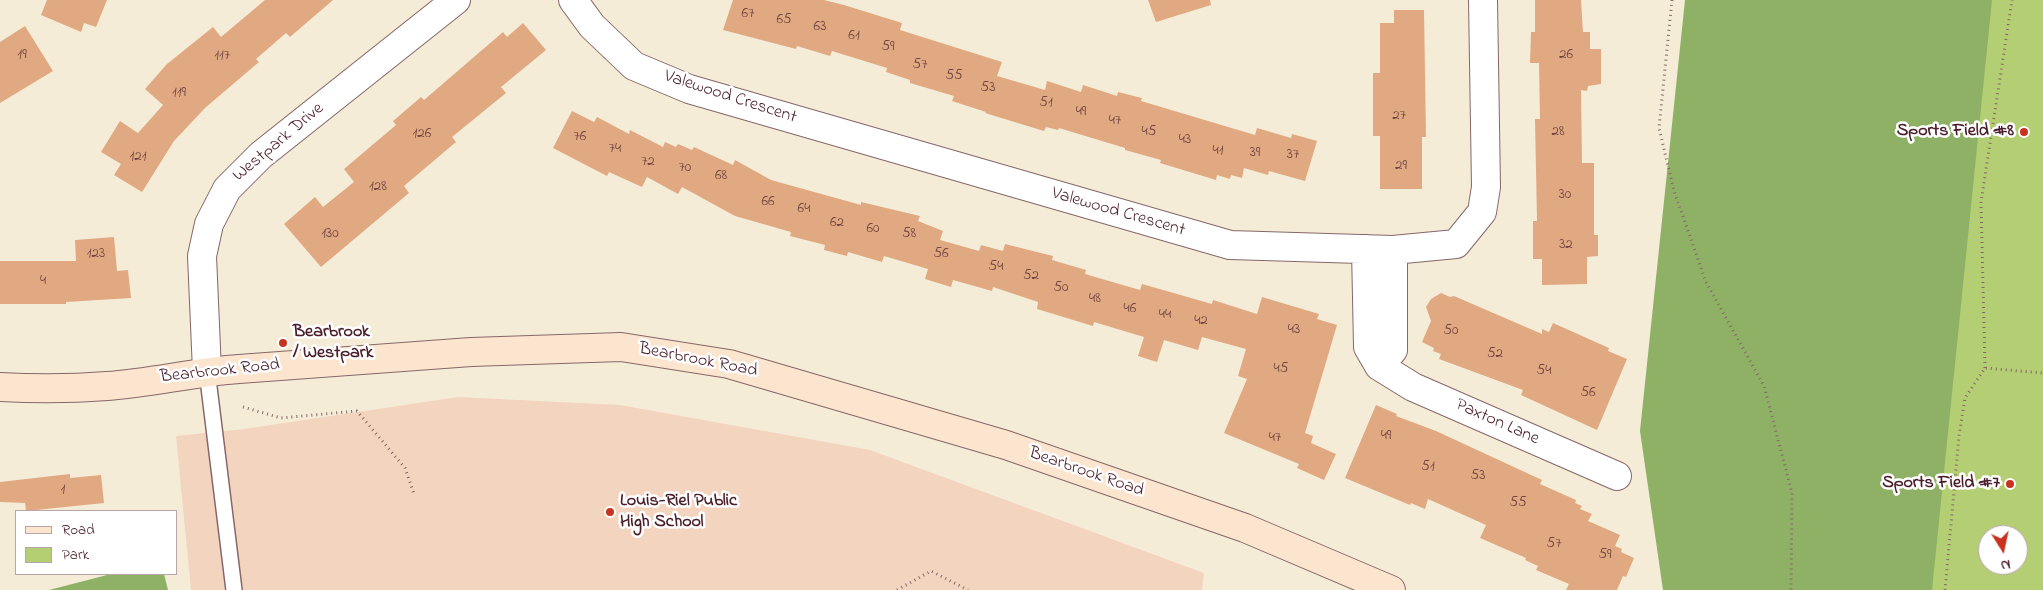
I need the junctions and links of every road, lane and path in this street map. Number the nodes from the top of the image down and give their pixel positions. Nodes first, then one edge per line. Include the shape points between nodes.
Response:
1 (456, 0) edge
2 (573, 0) edge
3 (1483, 0) edge
4 (1672, 0) edge
5 (2012, 0) edge
6 (1366, 249) junction
7 (1393, 250) junction
8 (1380, 366) junction
9 (1985, 368) junction
10 (207, 371) junction
11 (2043, 373) edge
12 (0, 387) edge
13 (243, 407) dead end
14 (1617, 476) dead end
15 (414, 494) dead end
16 (234, 590) edge
17 (897, 590) edge
18 (968, 590) edge
19 (1390, 590) edge
20 (1791, 590) edge
21 (1944, 590) edge

1 - 10 street, Westpark Drive via 261,155 226,189 210,224 202,256
2 - 6 street, Valewood Crescent via 592,26 634,66 689,89 1230,245
3 - 7 street, Valewood Crescent via 1486,188 1482,212 1456,244
4 - 20 path via 1659,128 1674,192 1706,282 1764,386 1792,493
5 - 9 path via 1981,202
6 - 7 street, Valewood Crescent
6 - 8 street, Paxton Lane via 1368,347
7 - 8 street via 1393,350
8 - 14 street, Paxton Lane via 1413,386
9 - 11 path
9 - 21 path via 1965,398
10 - 12 street, Bearbrook Road via 108,386
10 - 16 lane
10 - 19 street, Bearbrook Road via 472,352 621,347 728,364 1015,448 1245,528
13 - 15 path via 282,418 357,411 405,468
17 - 18 path via 931,571

